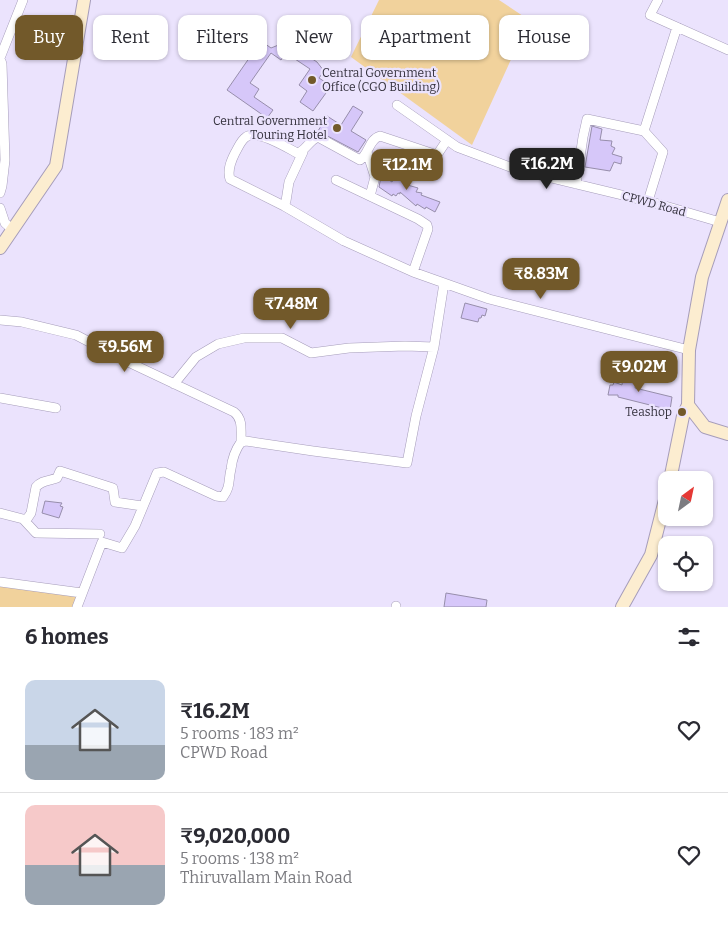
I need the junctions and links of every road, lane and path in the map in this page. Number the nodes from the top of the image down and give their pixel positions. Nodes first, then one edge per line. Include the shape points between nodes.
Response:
1 (23, 0) edge
2 (84, 0) edge
3 (658, 0) edge
4 (677, 27) junction
5 (728, 50) edge
6 (0, 58) edge
7 (397, 105) dead end
8 (644, 131) junction
9 (447, 140) junction
10 (303, 152) junction
11 (367, 152) junction
12 (336, 180) dead end
13 (576, 184) junction
14 (0, 193) edge
15 (370, 196) junction
16 (728, 200) edge
17 (648, 201) junction
18 (284, 206) junction
19 (0, 208) edge
20 (720, 222) junction
21 (13, 230) junction
22 (0, 248) edge
23 (413, 272) junction
24 (444, 283) junction
25 (0, 320) edge
26 (434, 347) junction
27 (689, 350) junction
28 (174, 384) junction
29 (0, 398) edge
30 (688, 405) junction
31 (56, 408) dead end
32 (728, 434) edge
33 (241, 442) junction
34 (672, 471) edge
35 (142, 506) junction
36 (0, 513) edge
37 (23, 519) junction
38 (658, 526) edge
39 (100, 534) dead end
40 (0, 582) edge
41 (82, 593) junction
42 (77, 607) edge
43 (622, 607) edge

1 - 6 street
2 - 21 street via 56,166
3 - 4 street via 650,15
4 - 5 street
4 - 8 street
6 - 14 street via 5,160
7 - 9 street, CPWD Road
8 - 13 street via 587,119
8 - 17 street via 663,152
9 - 11 street via 437,155 376,136
9 - 13 street, CPWD Road via 518,170
10 - 11 street via 313,139 318,138 360,160
10 - 18 street via 289,182
10 - 18 street via 297,153 256,134 246,136 231,161 230,179
11 - 15 street via 375,177
12 - 15 street
13 - 17 street, CPWD Road
15 - 23 street via 428,225
16 - 20 street
17 - 20 street, CPWD Road
18 - 23 street via 344,241
19 - 21 street via 5,222
20 - 27 street via 702,277
21 - 22 street
23 - 24 street
24 - 26 street
24 - 27 street via 490,300
25 - 28 street via 76,335
26 - 28 street via 396,346 312,352 282,338 244,338 218,344 196,357
26 - 33 street via 406,463
27 - 30 street
28 - 33 street via 238,414
29 - 31 street
30 - 32 street via 705,427
30 - 34 street
33 - 35 street via 231,468 228,490 223,497 164,472 157,473
35 - 37 street via 115,502 112,488 60,471 57,478 43,481 36,487 31,513
35 - 41 street via 122,548 102,542
36 - 37 street
37 - 39 street via 36,534
38 - 43 street via 651,556
40 - 41 street
41 - 42 street

